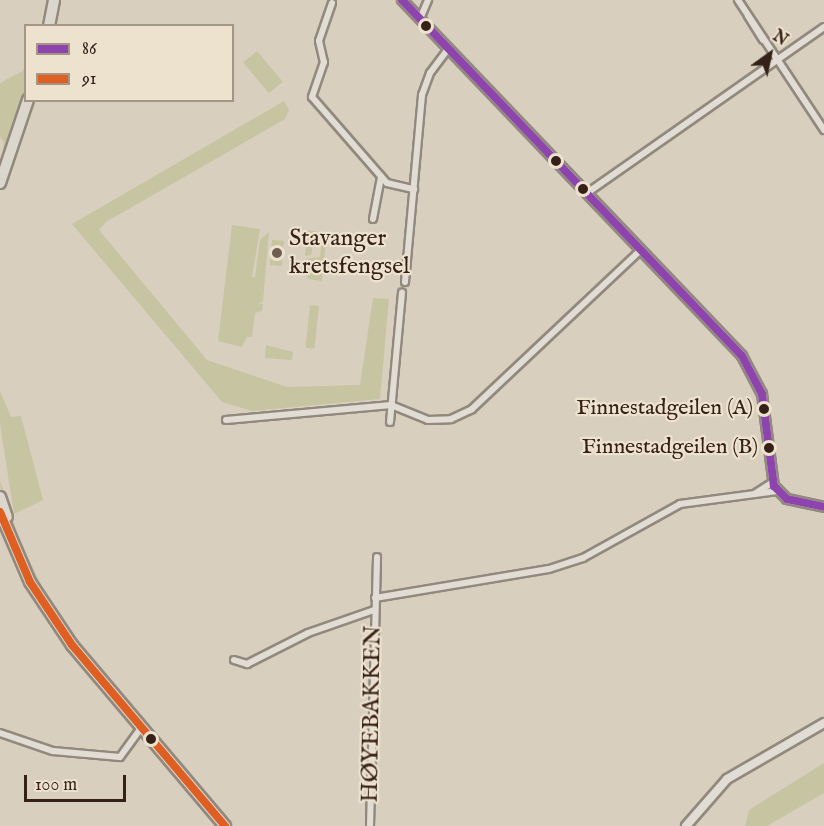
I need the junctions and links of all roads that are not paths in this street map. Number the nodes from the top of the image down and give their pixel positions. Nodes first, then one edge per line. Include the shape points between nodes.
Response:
1 (54, 0) edge
2 (400, 0) edge
3 (428, 0) edge
4 (738, 0) edge
5 (332, 3) dead end
6 (420, 19) junction
7 (49, 24) edge
8 (824, 27) edge
9 (449, 48) junction
10 (777, 61) junction
11 (27, 102) edge
12 (824, 130) edge
13 (6, 167) junction
14 (381, 177) junction
15 (0, 183) edge
16 (0, 189) edge
17 (414, 189) junction
18 (587, 193) junction
19 (373, 219) dead end
20 (641, 250) junction
21 (405, 282) dead end
22 (402, 293) dead end
23 (391, 405) junction
24 (226, 420) dead end
25 (390, 422) dead end
26 (773, 482) junction
27 (777, 491) junction
28 (756, 493) junction
29 (0, 497) edge
30 (824, 507) edge
31 (0, 512) edge
32 (377, 557) dead end
33 (375, 598) junction
34 (47, 608) junction
35 (374, 610) junction
36 (234, 660) dead end
37 (824, 723) edge
38 (141, 728) junction
39 (0, 733) edge
40 (225, 826) edge
41 (370, 826) edge
42 (686, 826) edge

1 - 7 highway
2 - 6 main road
3 - 6 street
4 - 10 street
5 - 14 street via 319,41 324,62 312,97
6 - 9 main road
8 - 10 street
9 - 17 street via 424,87
9 - 18 main road
10 - 12 street
10 - 18 street
11 - 13 highway
13 - 15 highway
13 - 16 highway
14 - 17 street via 392,187
14 - 19 street via 376,186
17 - 21 street
18 - 20 main road
20 - 23 street via 472,409 451,419 428,420
20 - 26 main road via 742,356 755,376 764,403
22 - 23 street
23 - 24 street
23 - 25 street
26 - 27 main road
26 - 28 street
27 - 28 street via 763,496
27 - 30 main road via 787,499
28 - 33 street via 680,504 583,558 549,569
29 - 34 highway
31 - 34 highway via 30,582
32 - 33 street
33 - 35 street
34 - 38 highway via 88,666
35 - 36 street, HØYEBAKKEN via 308,633 247,664
35 - 41 street, HØYEBAKKEN
37 - 42 main road via 727,779
38 - 39 street via 120,758 53,751
38 - 40 highway

